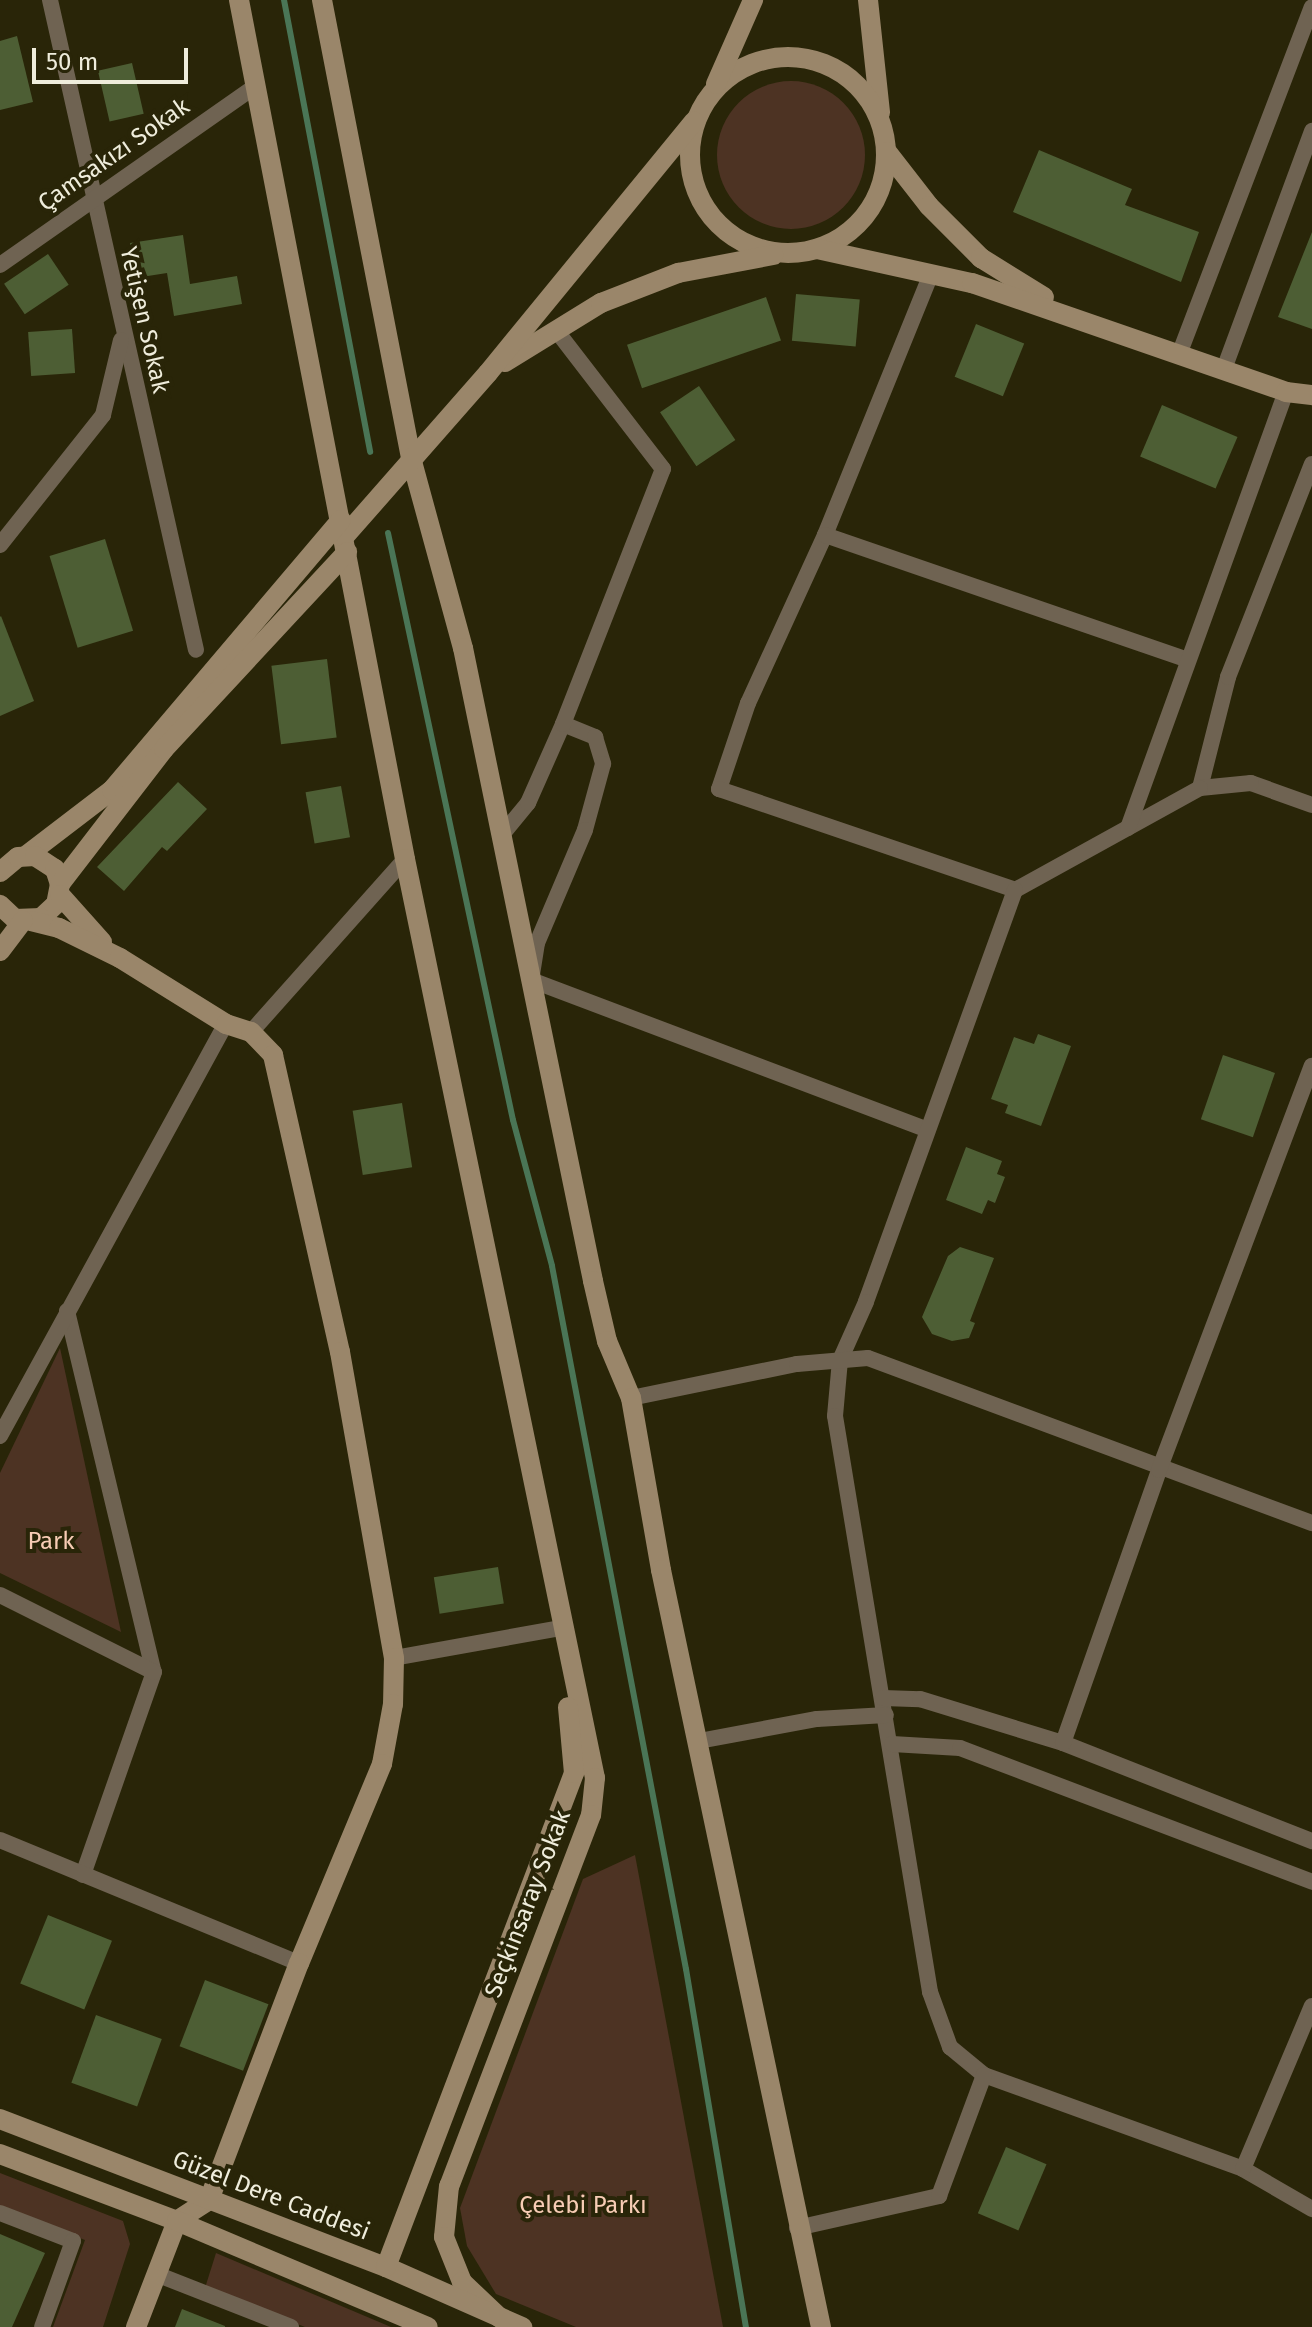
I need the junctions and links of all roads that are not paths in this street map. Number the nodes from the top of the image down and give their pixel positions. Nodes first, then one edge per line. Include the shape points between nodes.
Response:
1 (50, 0) edge
2 (239, 0) edge
3 (322, 0) edge
4 (753, 0) edge
5 (868, 0) edge
6 (1312, 7) edge
7 (256, 86) junction
8 (713, 92) junction
9 (697, 118) junction
10 (880, 120) junction
11 (1312, 131) edge
12 (887, 152) junction
13 (92, 198) junction
14 (817, 249) junction
15 (786, 253) junction
16 (0, 265) edge
17 (931, 274) junction
18 (1071, 314) junction
19 (556, 330) junction
20 (122, 336) junction
21 (1180, 352) junction
22 (1224, 369) junction
23 (488, 373) junction
24 (1286, 392) junction
25 (1312, 395) edge
26 (411, 458) junction
27 (1312, 464) edge
28 (825, 535) junction
29 (344, 537) junction
30 (0, 545) edge
31 (196, 650) dead end
32 (1185, 659) junction
33 (563, 724) junction
34 (1200, 788) junction
35 (1312, 805) edge
36 (1128, 828) junction
37 (501, 836) junction
38 (15, 856) edge
39 (405, 859) junction
40 (0, 872) edge
41 (60, 889) junction
42 (1015, 890) junction
43 (0, 905) edge
44 (27, 921) junction
45 (0, 951) edge
46 (120, 958) junction
47 (531, 980) junction
48 (226, 1024) junction
49 (251, 1032) junction
50 (1312, 1066) edge
51 (927, 1130) junction
52 (67, 1311) junction
53 (840, 1360) junction
54 (631, 1398) junction
55 (0, 1436) edge
56 (1161, 1464) junction
57 (1312, 1523) edge
58 (0, 1595) edge
59 (561, 1628) junction
60 (394, 1658) junction
61 (154, 1672) junction
62 (885, 1707) junction
63 (699, 1741) junction
64 (1063, 1743) junction
65 (892, 1744) junction
66 (0, 1840) edge
67 (1312, 1841) edge
68 (83, 1875) junction
69 (1312, 1882) edge
70 (299, 1963) junction
71 (1312, 2006) edge
72 (984, 2075) junction
73 (0, 2119) edge
74 (0, 2154) edge
75 (1243, 2169) junction
76 (209, 2200) junction
77 (1312, 2209) edge
78 (0, 2213) edge
79 (177, 2221) junction
80 (797, 2228) junction
81 (159, 2264) junction
82 (386, 2267) junction
83 (500, 2318) junction
84 (42, 2327) edge
85 (136, 2327) edge
86 (291, 2327) edge
87 (428, 2327) edge
88 (522, 2327) edge
89 (821, 2327) edge

1 - 13 street, Yetişen Sokak
2 - 7 street
3 - 26 street
4 - 8 street
5 - 10 street
6 - 21 street
7 - 13 street, Çamsakızı Sokak
7 - 29 street
8 - 9 street
8 - 10 street via 741,68 772,57 806,57 838,69 864,91
9 - 15 street via 691,170 712,217 754,247
9 - 23 street
10 - 12 street
11 - 22 street
12 - 14 street via 882,183 868,212 846,235
12 - 18 street via 929,206 981,258
13 - 16 street, Çamsakızı Sokak
13 - 20 street, Yetişen Sokak
14 - 15 street
14 - 17 street
15 - 19 street via 678,273 601,303
17 - 18 street
17 - 28 street
18 - 21 street
19 - 23 street
19 - 33 street via 663,469
20 - 30 street via 103,415
20 - 31 street, Yetişen Sokak
21 - 22 street
22 - 24 street
23 - 26 street
24 - 25 street
24 - 32 street
26 - 29 street
26 - 37 street via 463,648
27 - 34 street via 1228,677
28 - 32 street
28 - 42 street via 748,703 719,789
29 - 38 street via 112,790
29 - 39 street
29 - 41 street via 164,749
32 - 36 street
33 - 37 street via 528,803
33 - 47 street via 595,737 603,764 585,830 537,943
34 - 35 street via 1251,783
34 - 36 street
36 - 42 street
37 - 47 street
38 - 40 street
38 - 41 street via 49,863
39 - 49 street
39 - 59 street
41 - 44 street via 50,912
41 - 46 street via 80,923
42 - 51 street
43 - 44 street
44 - 45 street
44 - 46 street via 59,928
46 - 48 street
47 - 51 street
47 - 54 street via 604,1326
48 - 49 street
48 - 52 street
49 - 60 street via 273,1055 280,1085 340,1352
50 - 56 street
51 - 53 street
52 - 55 street
52 - 61 street
53 - 54 street
53 - 56 street via 868,1358
53 - 62 street via 835,1416
54 - 63 street
56 - 57 street
56 - 64 street
58 - 61 street
59 - 60 street
59 - 82 street, Seçkinsaray Sokak via 574,1773
59 - 83 street, Seçkinsaray Sokak via 595,1778 591,1815 449,2186 444,2237 462,2282
60 - 70 street via 393,1704 382,1764
61 - 68 street
62 - 63 street
62 - 64 street via 920,1699
62 - 65 street
63 - 80 street
64 - 67 street
65 - 69 street via 960,1748
65 - 72 street via 930,1992 950,2047
66 - 68 street
68 - 70 street
70 - 76 street
71 - 75 street
72 - 75 street
72 - 80 street via 939,2196
73 - 76 street, Güzel Dere Caddesi
74 - 79 street
75 - 77 street
76 - 79 street
76 - 82 street, Güzel Dere Caddesi
78 - 84 street via 73,2241
79 - 81 street
79 - 87 street
80 - 89 street
81 - 85 street
81 - 86 street
82 - 83 street, Güzel Dere Caddesi
83 - 88 street, Güzel Dere Caddesi

